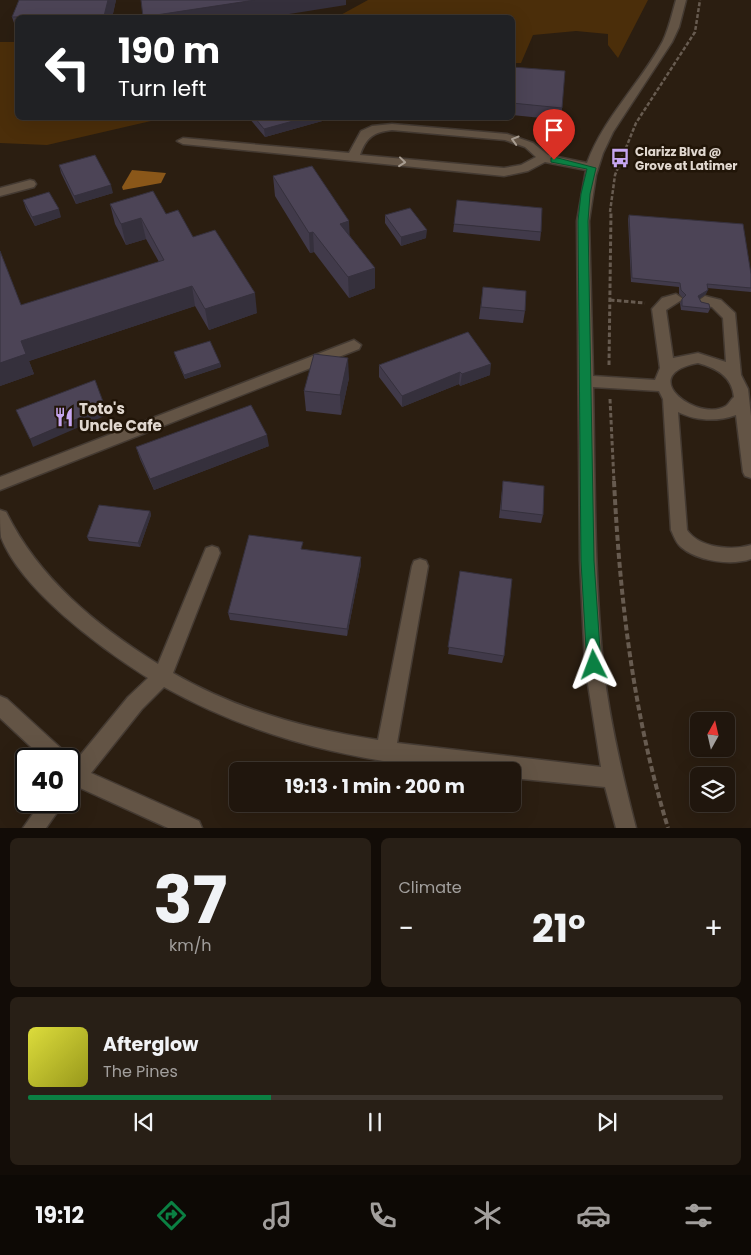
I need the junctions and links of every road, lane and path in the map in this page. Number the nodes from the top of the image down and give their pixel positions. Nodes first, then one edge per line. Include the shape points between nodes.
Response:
1 (681, 0) edge
2 (700, 0) edge
3 (183, 141) dead end
4 (353, 158) junction
5 (544, 158) junction
6 (592, 168) junction
7 (30, 184) dead end
8 (0, 192) edge
9 (676, 299) dead end
10 (705, 301) edge
11 (354, 345) dead end
12 (667, 369) junction
13 (734, 375) junction
14 (585, 381) junction
15 (609, 382) junction
16 (667, 393) junction
17 (741, 398) junction
18 (751, 472) edge
19 (0, 484) edge
20 (0, 517) edge
21 (751, 552) edge
22 (212, 553) dead end
23 (420, 566) dead end
24 (162, 677) junction
25 (0, 705) edge
26 (46, 748) edge
27 (386, 751) junction
28 (80, 767) edge
29 (613, 778) junction
30 (80, 781) edge
31 (45, 813) edge
32 (33, 828) edge
33 (192, 828) edge
34 (626, 828) edge
35 (668, 828) edge

1 - 6 street via 667,42 606,134
2 - 15 path via 695,32 636,123 615,175 609,224
3 - 4 street
4 -> 5 street via 504,172 524,168
5 -> 4 street via 529,145 506,137 392,127 380,127 364,134 359,138
5 - 6 street
6 - 14 street via 583,221
7 - 8 street
9 - 12 street via 667,301 659,309
10 - 13 street via 716,303 730,316
11 - 19 street
12 - 13 street via 675,362 698,358 724,367
12 - 16 street via 663,375
13 - 17 street via 739,382
14 - 15 street
14 - 29 street via 588,561 594,665
15 - 16 street
15 - 35 path via 615,500 631,680
16 - 17 street via 693,413 706,416 730,411
16 - 21 street via 679,530 688,543 715,552 744,556
17 - 18 street
20 - 24 street via 6,534 69,609 112,644
22 - 24 street
23 - 27 street
24 - 27 street via 224,708 266,724 312,738
24 - 28 street
25 - 26 street
27 - 29 street
29 - 34 street
30 - 33 street
31 - 32 street

